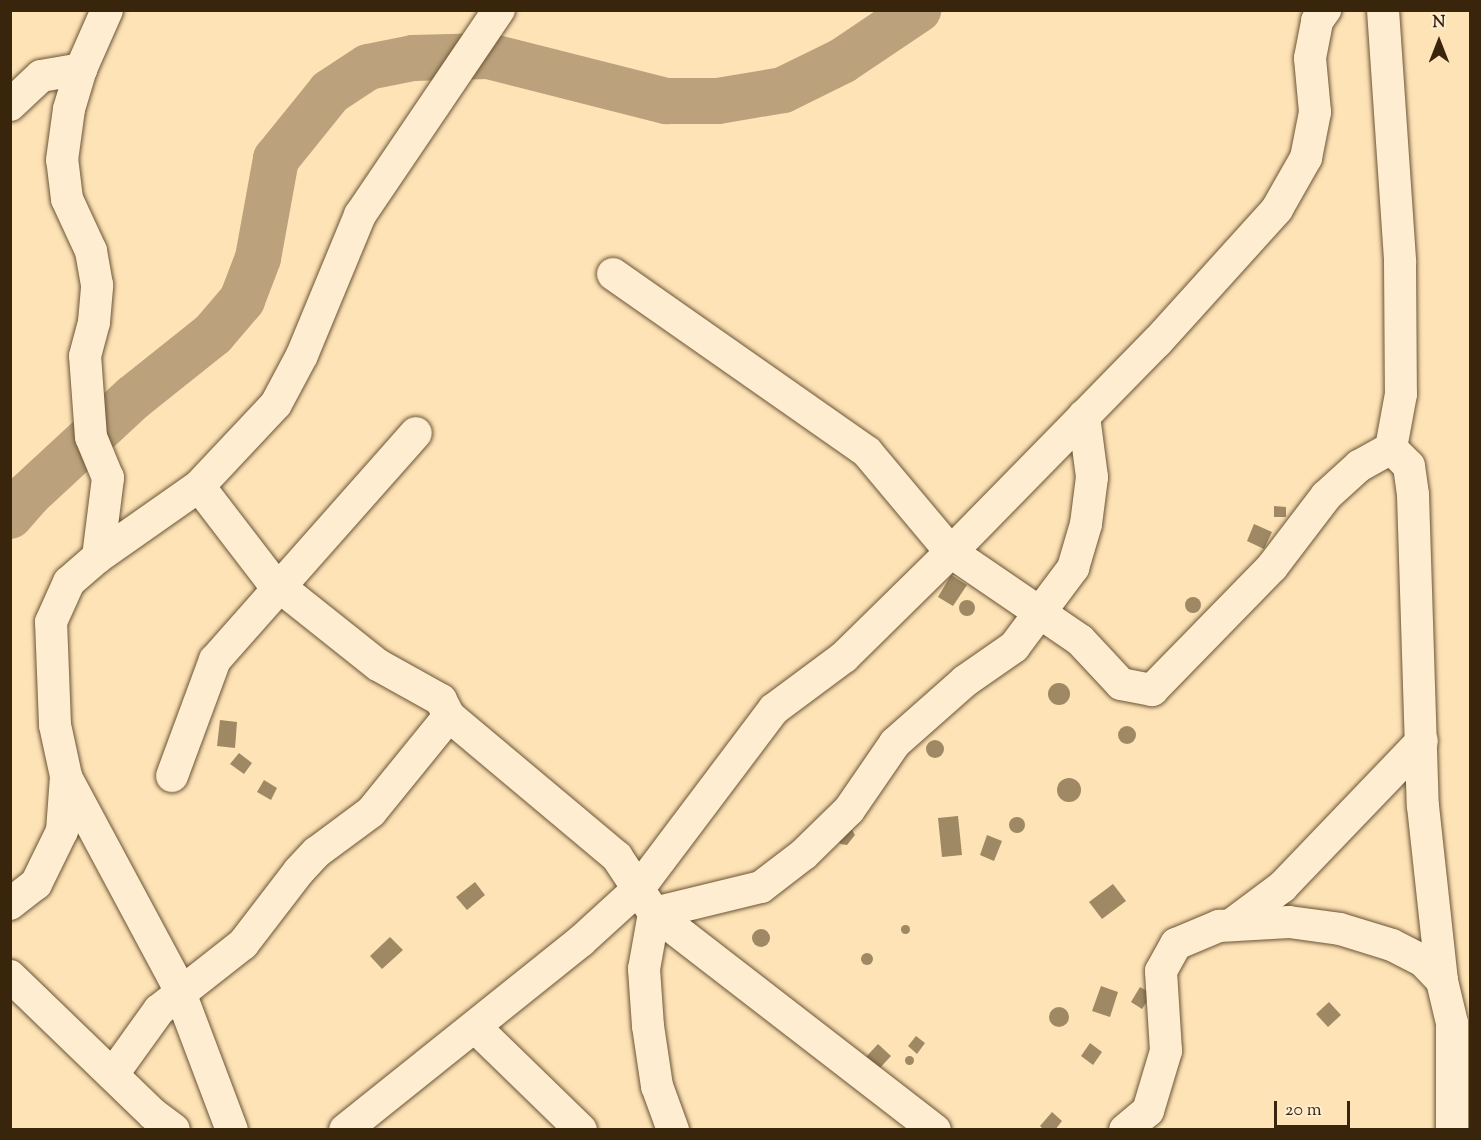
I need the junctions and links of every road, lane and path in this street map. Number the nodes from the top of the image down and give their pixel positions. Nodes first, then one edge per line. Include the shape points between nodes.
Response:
1 (107, 10) edge
2 (499, 10) edge
3 (1325, 10) edge
4 (1383, 10) edge
5 (81, 69) junction
6 (10, 105) edge
7 (613, 274) dead end
8 (1084, 416) junction
9 (417, 433) dead end
10 (1391, 448) junction
11 (199, 486) junction
12 (951, 552) junction
13 (98, 557) junction
14 (281, 589) junction
15 (1040, 613) junction
16 (449, 716) junction
17 (1422, 741) junction
18 (66, 776) junction
19 (172, 776) dead end
20 (647, 900) junction
21 (10, 904) edge
22 (1231, 925) junction
23 (10, 976) edge
24 (1442, 981) junction
25 (180, 994) junction
26 (475, 1027) junction
27 (114, 1074) junction
28 (174, 1130) edge
29 (232, 1130) edge
30 (345, 1130) edge
31 (581, 1130) edge
32 (673, 1130) edge
33 (935, 1130) edge
34 (1125, 1130) edge
35 (1452, 1130) edge

1 - 5 lane
2 - 11 lane via 360,215 302,355 276,404
3 - 8 lane via 1317,21 1310,58 1315,112 1306,158 1277,209
4 - 10 lane via 1400,262 1401,394
5 - 6 lane via 41,76
5 - 13 lane via 69,109 62,160 67,198 91,251 97,285 94,322 85,356 91,437 108,478
7 - 12 lane via 867,452
8 - 12 lane
8 - 15 lane via 1092,477 1086,524 1072,568
9 - 14 lane
10 - 15 lane via 1359,466 1326,496 1272,567 1152,690 1121,684 1080,640
10 - 17 lane via 1409,466 1413,495
11 - 13 lane
11 - 14 lane
12 - 15 lane
12 - 20 lane via 844,657 774,709
13 - 18 lane via 69,582 51,622 55,724
14 - 16 lane via 378,666 441,700
14 - 19 lane via 215,660
15 - 20 lane via 1014,647 964,681 895,743 849,810 804,854 761,887
16 - 20 lane via 617,857
16 - 25 lane via 371,812 317,852 243,944
17 - 22 lane via 1282,887
17 - 24 lane via 1424,806
18 - 21 lane via 62,831 36,884
18 - 25 lane
20 - 26 lane via 581,941
20 - 32 lane via 644,969 648,1026 657,1086
20 - 33 lane
22 - 24 lane via 1289,922 1340,929 1392,945 1422,960
22 - 34 lane via 1176,944 1161,971 1166,1051 1148,1111
23 - 27 lane
24 - 35 lane via 1452,1023
25 - 27 lane via 142,1030
25 - 29 lane
26 - 30 lane
26 - 31 lane
27 - 28 lane

